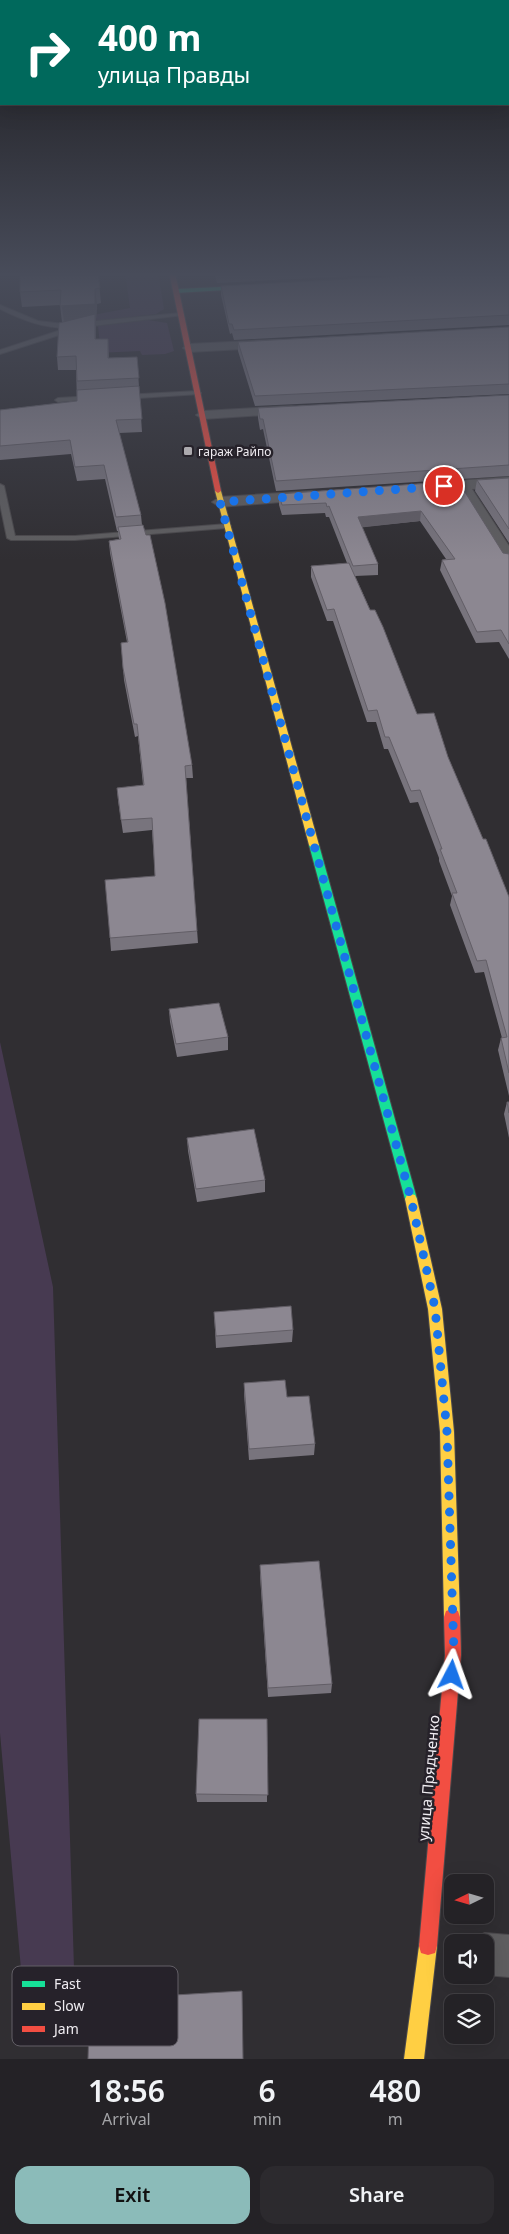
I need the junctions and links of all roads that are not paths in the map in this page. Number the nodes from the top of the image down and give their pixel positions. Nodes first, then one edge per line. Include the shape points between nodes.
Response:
1 (193, 368) edge
2 (198, 393) junction
3 (115, 397) edge
4 (106, 398) edge
5 (58, 400) dead end
6 (300, 410) edge
7 (203, 415) junction
8 (509, 482) edge
9 (462, 485) junction
10 (0, 486) edge
11 (414, 488) edge
12 (328, 495) edge
13 (220, 502) junction
14 (227, 526) junction
15 (509, 559) edge
16 (440, 1950) edge
17 (494, 1955) edge
18 (509, 1956) edge
19 (414, 2059) edge

1 - 2 main road, улица Прядченко
2 - 3 lane
2 - 7 main road, улица Прядченко
4 - 5 lane
6 - 7 street
7 - 13 main road, улица Прядченко
8 - 9 street
9 - 11 street
9 - 15 street
10 - 14 lane via 11,538 75,538
12 - 13 street
13 - 14 main road, улица Прядченко
14 - 16 main road, улица Прядченко via 408,1189 435,1308 447,1432 454,1655
16 - 19 main road, улица Прядченко
17 - 18 street

